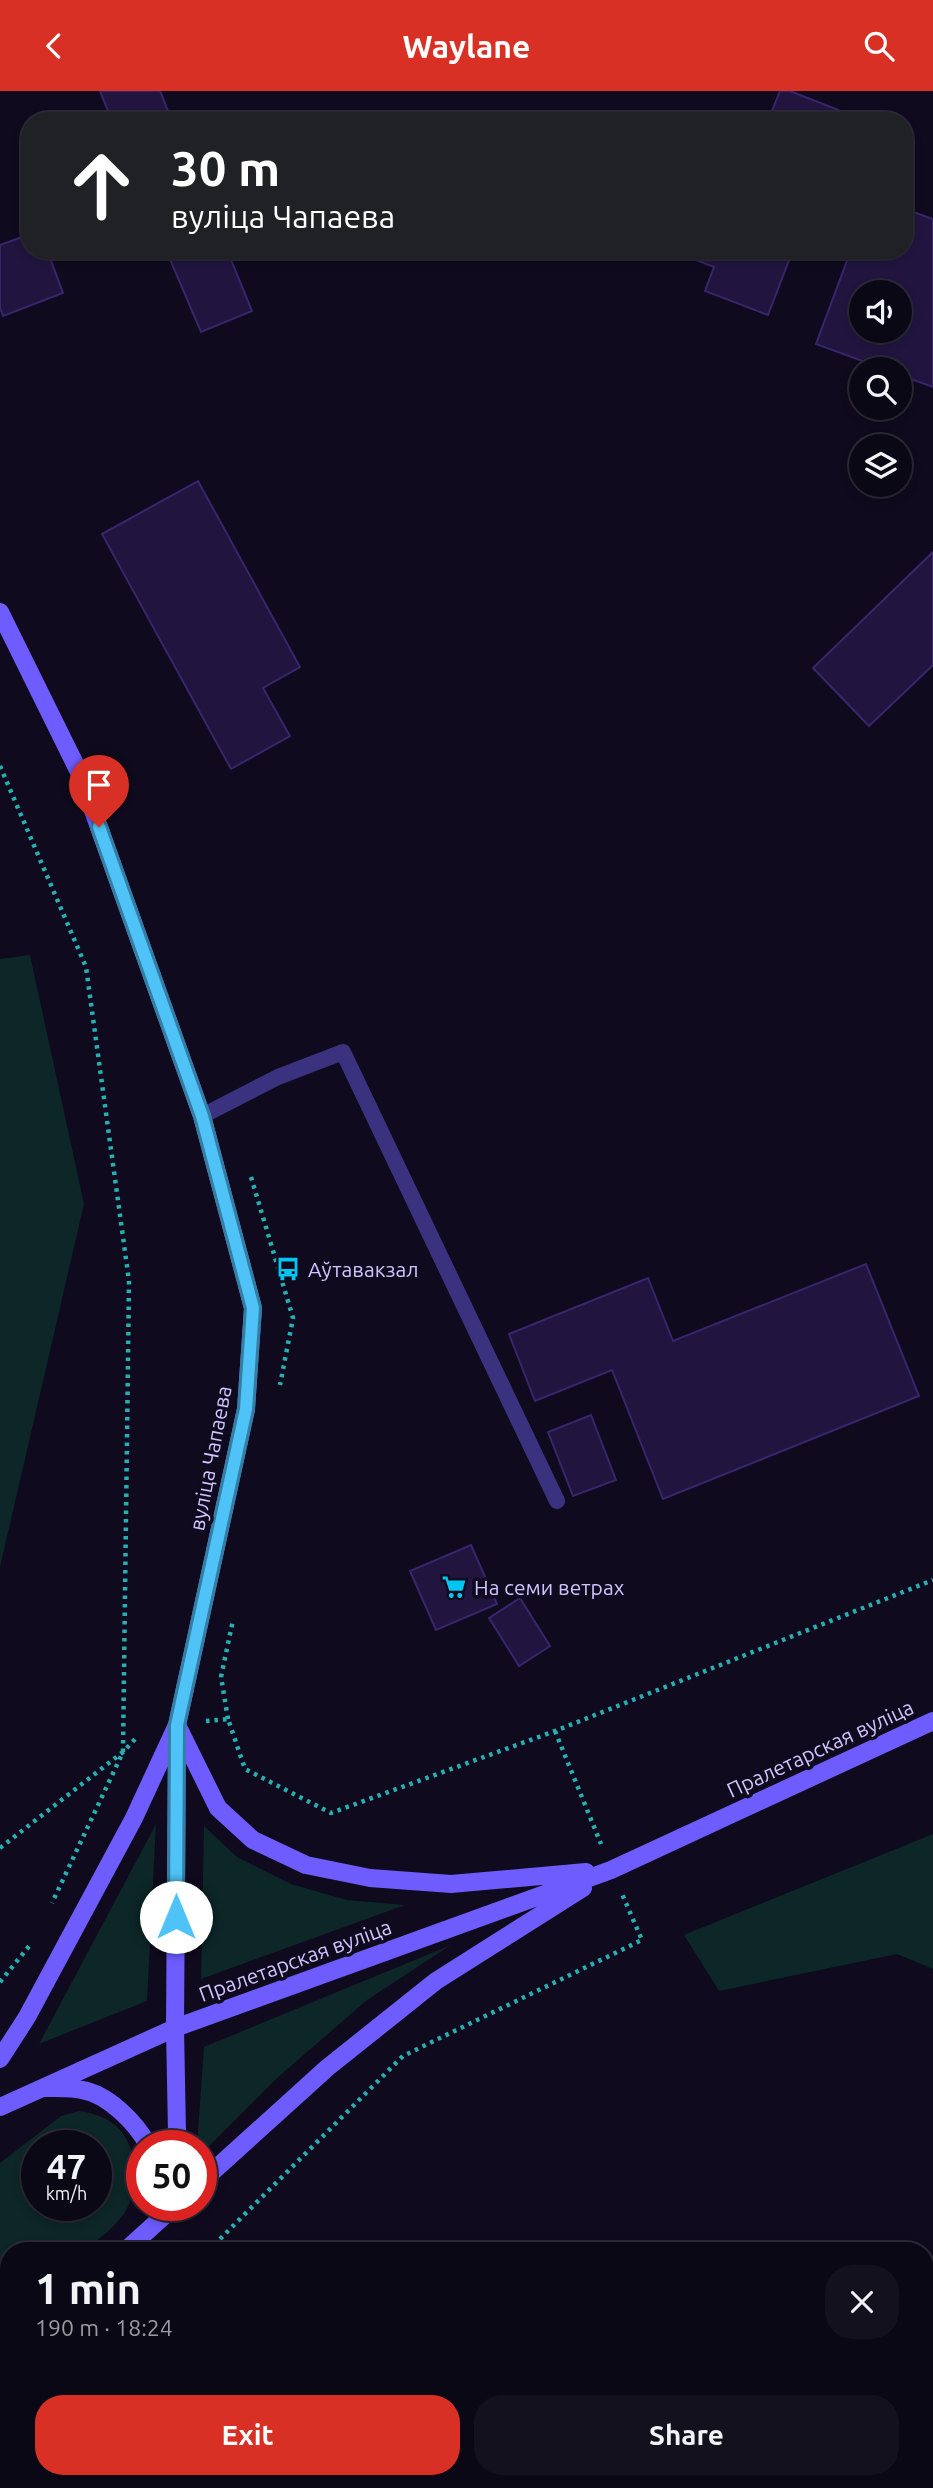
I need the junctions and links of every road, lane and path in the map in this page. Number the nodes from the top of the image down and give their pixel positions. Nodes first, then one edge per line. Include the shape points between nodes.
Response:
1 (0, 612) edge
2 (0, 766) edge
3 (202, 1116) junction
4 (557, 1501) dead end
5 (933, 1580) edge
6 (933, 1721) edge
7 (177, 1725) junction
8 (555, 1731) junction
9 (123, 1752) junction
10 (0, 1847) edge
11 (611, 1870) junction
12 (48, 1912) dead end
13 (36, 1937) dead end
14 (0, 1982) edge
15 (175, 2028) junction
16 (0, 2059) edge
17 (40, 2087) junction
18 (0, 2107) edge
19 (137, 2130) edge
20 (177, 2130) edge
21 (217, 2168) edge
22 (149, 2221) edge
23 (158, 2221) edge
24 (142, 2236) junction
25 (135, 2242) edge
26 (217, 2242) edge

1 - 3 main road, вуліца Чапаева via 80,775
2 - 9 path via 86,967 129,1281
3 - 4 lane via 278,1077 343,1052
3 - 7 main road, вуліца Чапаева via 253,1308 246,1409
5 - 8 path
6 - 11 main road, Пралетарская вуліца
7 - 8 path via 228,1719 245,1769 331,1813
7 - 9 path via 144,1730
7 - 11 main road via 218,1808 253,1840 306,1865 370,1878 452,1884
7 - 15 main road
7 - 16 main road, вуліца Чапаева via 134,1818
8 - 11 path
9 - 10 path
9 - 12 path
11 - 15 main road, Пралетарская вуліца
11 - 21 main road, Пралетарская вуліца via 436,1981 327,2068
11 - 26 path via 642,1940 403,2056
13 - 14 path
15 - 17 main road, Пралетарская вуліца
15 - 20 main road
17 - 18 main road, Пралетарская вуліца
17 - 19 main road via 84,2090 126,2115
22 - 24 main road
23 - 24 main road
24 - 25 main road

